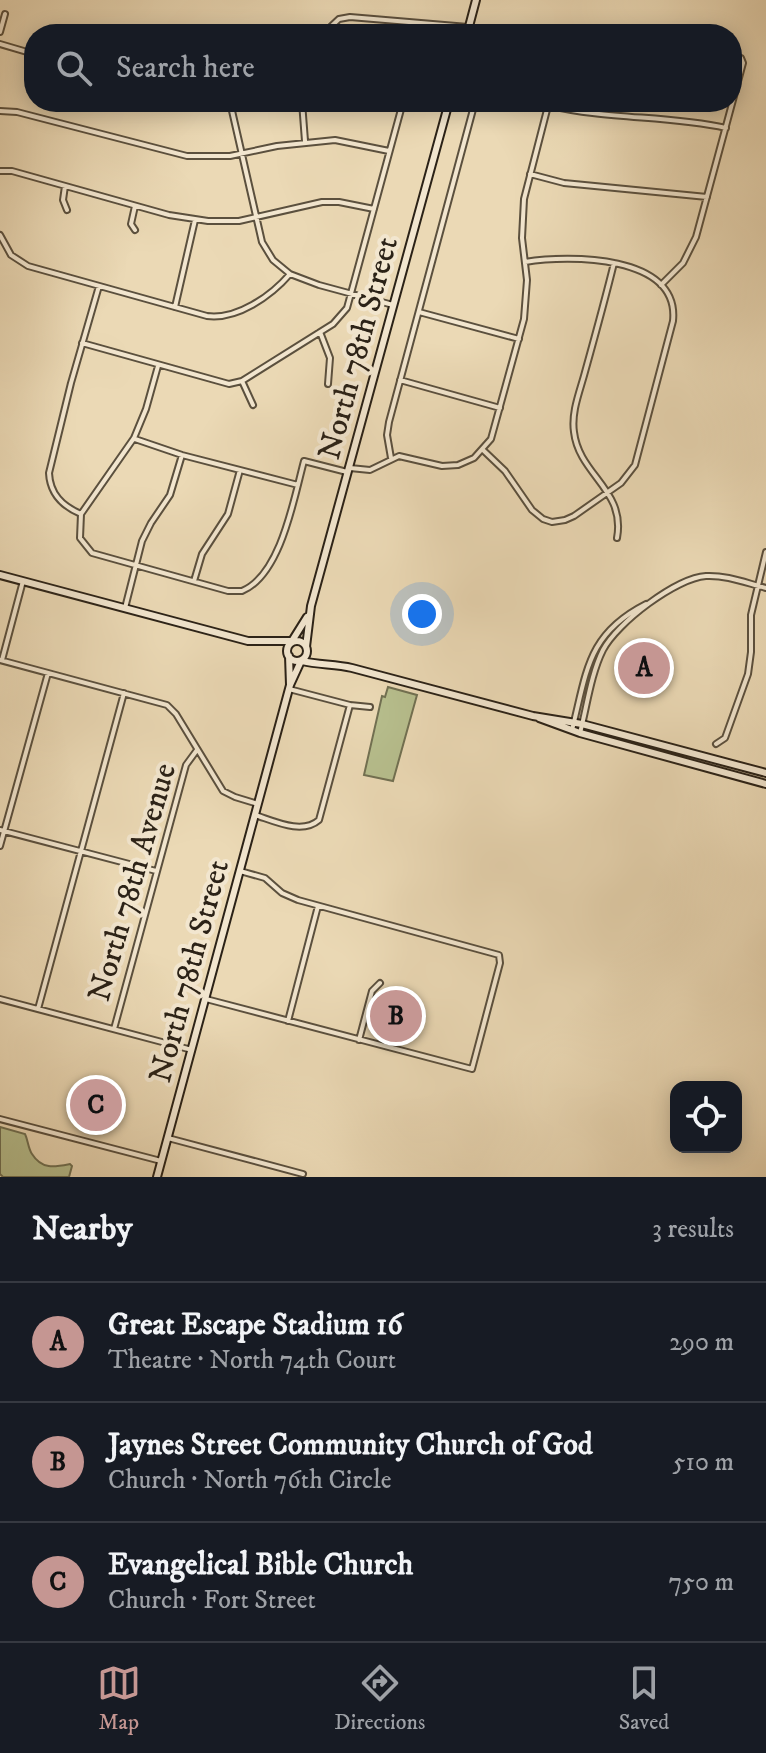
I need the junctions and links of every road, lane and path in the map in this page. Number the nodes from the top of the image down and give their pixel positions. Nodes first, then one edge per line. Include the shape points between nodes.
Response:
1 (476, 0) edge
2 (5, 14) dead end
3 (333, 24) edge
4 (422, 24) edge
5 (469, 24) edge
6 (0, 32) edge
7 (0, 44) edge
8 (24, 51) edge
9 (0, 111) edge
10 (232, 112) edge
11 (303, 112) edge
12 (400, 112) edge
13 (446, 112) edge
14 (472, 112) edge
15 (547, 112) edge
16 (579, 112) edge
17 (730, 112) edge
18 (726, 128) junction
19 (305, 141) junction
20 (390, 151) junction
21 (242, 153) junction
22 (0, 171) edge
23 (530, 174) junction
24 (65, 186) junction
25 (707, 197) junction
26 (135, 206) junction
27 (374, 209) junction
28 (67, 210) dead end
29 (256, 217) junction
30 (196, 220) junction
31 (135, 230) dead end
32 (0, 235) edge
33 (525, 262) junction
34 (614, 263) junction
35 (290, 274) junction
36 (661, 285) junction
37 (99, 286) junction
38 (351, 293) junction
39 (393, 305) junction
40 (175, 307) junction
41 (419, 312) junction
42 (320, 332) junction
43 (519, 339) junction
44 (82, 343) junction
45 (158, 366) junction
46 (400, 380) junction
47 (242, 381) junction
48 (328, 384) dead end
49 (253, 405) dead end
50 (500, 408) junction
51 (134, 438) junction
52 (483, 450) junction
53 (182, 455) junction
54 (391, 458) junction
55 (240, 470) junction
56 (349, 470) junction
57 (298, 485) junction
58 (608, 493) junction
59 (81, 514) junction
60 (617, 538) dead end
61 (766, 552) edge
62 (136, 566) junction
63 (0, 575) edge
64 (23, 581) junction
65 (194, 581) junction
66 (758, 586) junction
67 (766, 588) edge
68 (653, 601) junction
69 (311, 606) junction
70 (125, 608) junction
71 (291, 641) junction
72 (600, 641) junction
73 (266, 643) junction
74 (606, 645) junction
75 (306, 648) junction
76 (288, 655) junction
77 (1, 660) edge
78 (301, 661) junction
79 (323, 662) junction
80 (48, 673) junction
81 (289, 687) junction
82 (124, 693) junction
83 (350, 705) junction
84 (370, 707) dead end
85 (582, 724) junction
86 (573, 726) junction
87 (580, 733) junction
88 (716, 744) dead end
89 (197, 750) junction
90 (766, 773) edge
91 (766, 784) edge
92 (258, 804) junction
93 (255, 815) junction
94 (2, 831) edge
95 (0, 846) edge
96 (80, 851) junction
97 (156, 871) junction
98 (240, 871) junction
99 (318, 906) junction
100 (380, 983) dead end
101 (0, 999) edge
102 (206, 999) junction
103 (38, 1009) junction
104 (288, 1021) junction
105 (114, 1029) junction
106 (359, 1040) junction
107 (192, 1050) junction
108 (0, 1119) edge
109 (168, 1138) junction
110 (161, 1161) junction
111 (303, 1174) dead end
112 (157, 1177) edge

1 - 5 street
2 - 6 street
3 - 4 street via 350,17
7 - 8 street
9 - 21 street via 187,156
10 - 21 street
11 - 19 street
12 - 20 street
13 - 39 street, North 78th Street
14 - 41 street, North 78th Street
15 - 23 street
16 - 18 street
17 - 18 street
18 - 25 street
19 - 20 street via 348,141
19 - 21 street
20 - 27 street
21 - 29 street
22 - 24 street
23 - 25 street via 564,183
23 - 33 street via 522,220
24 - 26 street
24 - 28 street
25 - 36 street via 691,250
26 - 30 street
26 - 31 street
27 - 29 street via 322,202
27 - 38 street
29 - 30 street
29 - 35 street via 262,242
30 - 40 street
32 - 37 street via 19,261
33 - 34 street via 575,258
33 - 43 street
34 - 36 street
34 - 58 street via 574,417 579,450
35 - 38 street
35 - 40 street via 227,316
36 - 58 street via 672,302 673,321 635,465
37 - 40 street
37 - 44 street
38 - 39 street
38 - 42 street via 344,314
39 - 56 street, North 78th Street
41 - 43 street
41 - 46 street, North 78th Street
42 - 47 street
42 - 48 street via 330,358
43 - 50 street
44 - 45 street
44 - 59 street via 49,473 53,492
45 - 47 street via 223,383
45 - 51 street
46 - 50 street
46 - 54 street, North 78th Street via 387,429
47 - 49 street
50 - 52 street
51 - 53 street
51 - 59 street
52 - 54 street via 467,462 447,466
52 - 58 street via 546,520 565,520
53 - 55 street
53 - 62 street via 172,490 147,529
54 - 56 street via 370,470
55 - 57 street
55 - 65 street via 228,514 202,554
56 - 57 street via 304,461
56 - 69 street, North 78th Street
57 - 65 street via 285,531 257,580 234,592
58 - 60 street via 618,513
59 - 62 street via 80,538 92,553
61 - 66 street
62 - 65 street
62 - 70 street
63 - 64 street
64 - 70 street
64 - 77 street
66 - 67 street
66 - 68 street via 718,577 690,579
66 - 88 street via 748,674 725,738
68 - 72 street via 616,623
68 - 74 street
69 - 71 street
69 - 75 street
70 - 73 street
71 - 73 street
71 - 75 street
71 - 76 street
72 - 74 street
72 - 86 street via 590,659
73 - 76 street
74 - 85 street
75 - 78 street
75 - 79 street
76 - 78 street
76 - 81 street
77 - 80 street
78 - 79 street
78 - 81 street
79 - 86 street
80 - 82 street
80 - 94 street
81 - 83 street
81 - 92 street, North 78th Street
82 - 89 street via 172,709
82 - 96 street
83 - 84 street
83 - 93 street via 319,820 299,827
85 - 86 street
85 - 87 street
85 - 90 street
86 - 87 street
87 - 91 street
89 - 92 street via 223,791
89 - 97 street, North 78th Avenue via 186,765
92 - 93 street, North 78th Street
93 - 98 street, North 78th Street
94 - 95 street
94 - 96 street
96 - 97 street
96 - 103 street
97 - 105 street, North 78th Avenue
98 - 99 street
98 - 102 street, North 78th Street
99 - 104 street
99 - 106 street via 501,957 472,1069
100 - 106 street via 372,991
101 - 103 street
102 - 104 street
102 - 107 street, North 78th Street
103 - 105 street
104 - 106 street
105 - 107 street
107 - 109 street, North 78th Street
108 - 110 street
109 - 110 street, North 78th Street
109 - 111 street
110 - 112 street, North 78th Street

